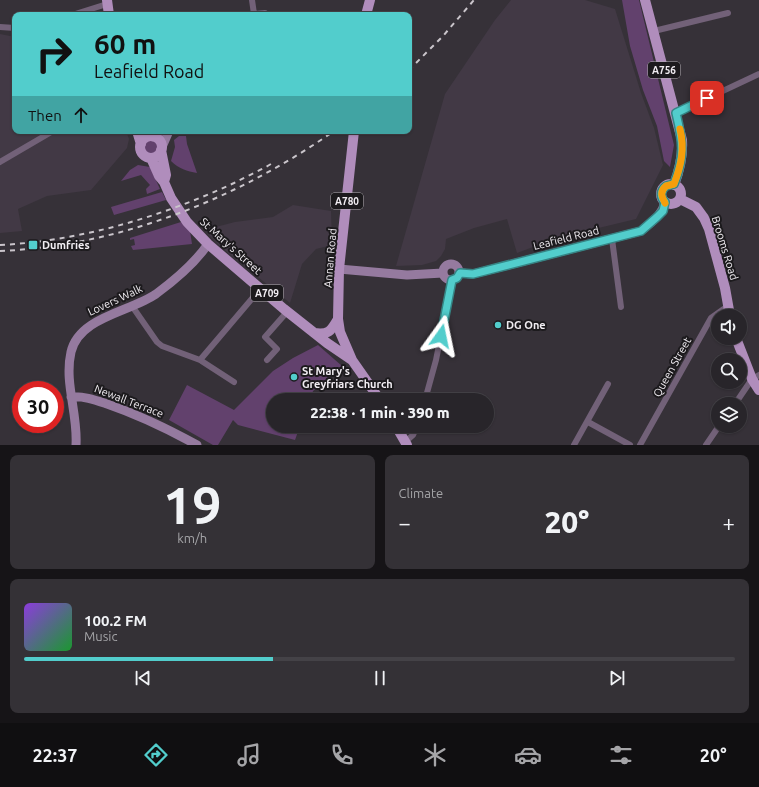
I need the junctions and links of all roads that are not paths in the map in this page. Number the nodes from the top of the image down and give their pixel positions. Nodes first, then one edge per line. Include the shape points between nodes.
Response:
1 (252, 0) edge
2 (370, 0) edge
3 (645, 0) edge
4 (107, 2) edge
5 (80, 12) edge
6 (109, 12) edge
7 (254, 12) edge
8 (367, 12) edge
9 (728, 13) dead end
10 (0, 27) edge
11 (12, 28) edge
12 (654, 31) junction
13 (759, 74) edge
14 (676, 113) junction
15 (48, 134) edge
16 (138, 134) edge
17 (151, 134) edge
18 (169, 134) edge
19 (354, 134) edge
20 (141, 144) junction
21 (162, 149) junction
22 (151, 158) junction
23 (0, 162) edge
24 (164, 182) junction
25 (674, 184) junction
26 (680, 198) junction
27 (665, 202) junction
28 (612, 239) junction
29 (208, 244) junction
30 (339, 269) junction
31 (443, 273) junction
32 (460, 273) junction
33 (452, 280) junction
34 (261, 288) junction
35 (132, 306) junction
36 (620, 307) dead end
37 (729, 309) edge
38 (287, 312) junction
39 (711, 318) edge
40 (338, 319) junction
41 (314, 333) junction
42 (740, 345) edge
43 (200, 360) junction
44 (267, 360) dead end
45 (352, 360) junction
46 (756, 377) edge
47 (234, 382) dead end
48 (608, 384) dead end
49 (759, 390) edge
50 (375, 393) edge
51 (427, 393) edge
52 (71, 397) junction
53 (740, 397) edge
54 (588, 422) junction
55 (400, 433) edge
56 (414, 433) edge
57 (714, 433) edge
58 (406, 444) edge
59 (76, 445) edge
60 (197, 445) edge
61 (574, 445) edge
62 (630, 445) edge
63 (640, 445) edge
64 (706, 445) edge

1 - 7 street
2 - 8 main road
3 - 12 main road, A756
4 - 5 street
4 - 6 main road
9 - 12 street
10 - 11 street
12 - 14 main road, A756
13 - 14 street
14 - 25 main road, A756 via 683,147 680,171
15 - 23 street
16 - 20 main road
17 - 20 main road
17 - 21 main road via 159,140
18 - 21 street
19 - 30 main road, Annan Road / A780
20 - 22 main road via 142,153
21 - 22 main road via 157,156
21 - 24 main road, St Mary's Street / A709 via 166,175
22 - 24 main road, St Mary's Street / A709
24 - 29 main road, St Mary's Street / A709 via 187,222
25 - 26 main road via 680,190
25 - 27 main road, A756 via 662,190 661,197
26 - 27 main road via 674,204
26 - 37 main road, Brooms Road via 696,207 706,224
27 - 28 street, Leafield Road via 663,211 641,231
28 - 32 street, Leafield Road via 473,274
28 - 36 street
29 - 34 main road, St Mary's Street / A709
29 - 35 street, Lovers Walk via 188,267 155,294
30 - 31 street via 407,275
30 - 40 main road, Annan Road / A780
31 - 32 street via 446,266 452,263 459,268
31 - 33 street via 447,279
32 - 33 street
33 - 51 street
34 - 38 main road, St Mary's Street / A709
34 - 43 street
35 - 43 street via 162,346
35 - 52 street, Lovers Walk via 88,326 75,339 69,365
38 - 41 main road, St Mary's Street / A709
38 - 44 street via 265,337 277,348
39 - 63 street, Queen Street
40 - 41 main road via 327,333
40 - 45 main road, Annan Road / A780 via 340,332
41 - 45 main road, St Mary's Street / A709
42 - 46 main road
43 - 47 street
45 - 50 main road, A780
46 - 49 main road
46 - 53 street
48 - 54 street
52 - 59 street, Lovers Walk
52 - 60 street, Newall Terrace via 82,396 134,413
54 - 61 street
54 - 62 street
55 - 58 main road
56 - 58 street
57 - 64 street

